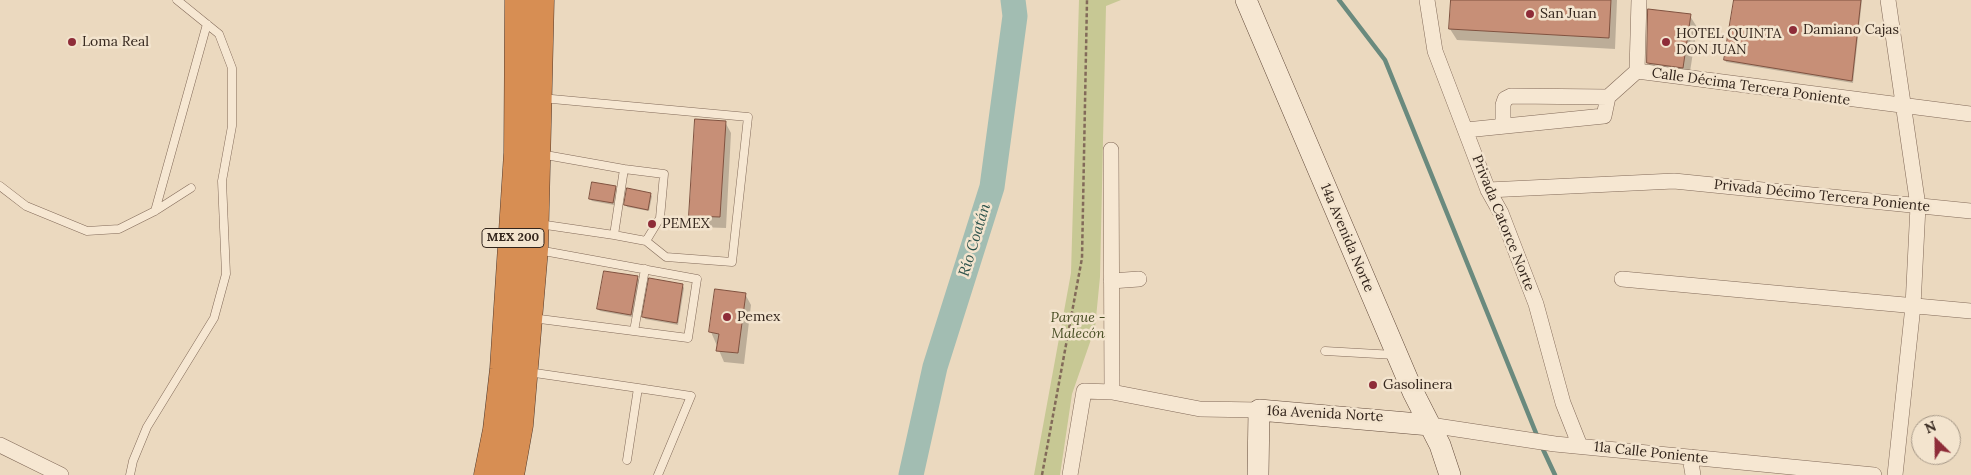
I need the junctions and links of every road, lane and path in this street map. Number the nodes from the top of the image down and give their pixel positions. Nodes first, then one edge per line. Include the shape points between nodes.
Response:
1 (177, 0) edge
2 (519, 0) edge
3 (540, 0) edge
4 (1087, 0) edge
5 (1246, 0) edge
6 (1427, 0) edge
7 (1638, 0) edge
8 (1888, 0) edge
9 (207, 24) junction
10 (1637, 72) junction
11 (528, 97) junction
12 (1608, 98) junction
13 (1904, 107) junction
14 (1971, 114) edge
15 (1503, 126) junction
16 (1466, 130) junction
17 (1110, 150) dead end
18 (527, 154) junction
19 (624, 169) junction
20 (0, 186) edge
21 (191, 188) dead end
22 (1488, 190) junction
23 (1918, 206) junction
24 (155, 211) junction
25 (1971, 211) edge
26 (523, 235) junction
27 (614, 235) junction
28 (646, 241) junction
29 (645, 269) junction
30 (1139, 279) dead end
31 (1622, 279) dead end
32 (1111, 281) junction
33 (1913, 306) junction
34 (1971, 311) edge
35 (518, 316) junction
36 (634, 331) junction
37 (1325, 351) dead end
38 (1397, 355) junction
39 (514, 370) junction
40 (638, 388) junction
41 (1112, 392) junction
42 (1413, 392) junction
43 (1259, 410) junction
44 (1387, 421) junction
45 (1430, 425) junction
46 (0, 445) edge
47 (1580, 446) junction
48 (1690, 457) junction
49 (628, 460) dead end
50 (1832, 473) edge
51 (61, 475) edge
52 (130, 475) edge
53 (488, 475) edge
54 (510, 475) edge
55 (658, 475) edge
56 (1042, 475) edge
57 (1070, 475) edge
58 (1258, 475) edge
59 (1450, 475) edge
60 (1693, 475) edge
61 (1874, 475) edge
62 (1895, 475) edge

1 - 9 lane
2 - 11 highway, MEX 200
3 - 11 highway, MEX 200
4 - 56 path via 1082,258
5 - 38 main road, 14a Avenida Norte
6 - 16 street, Privada Catorce Norte via 1436,51
7 - 10 street
8 - 13 street
9 - 24 lane
9 - 52 lane via 219,34 232,68 232,126 222,181 226,274 214,318 147,427 132,461
10 - 12 street, Calle Décima Tercera Poniente
10 - 13 street, Calle Décima Tercera Poniente
11 - 18 highway, MEX 200
11 - 28 lane via 748,117 732,262 666,257
12 - 15 street, Calle Décima Tercera Poniente via 1604,116
12 - 15 street via 1511,96 1503,105
13 - 14 street, Calle Décima Tercera Poniente
13 - 23 street
15 - 16 street, Calle Décima Tercera Poniente
16 - 22 street, Privada Catorce Norte
17 - 32 street
18 - 19 lane via 549,154
18 - 26 highway, MEX 200
19 - 27 lane
19 - 28 lane via 664,174 660,218
20 - 24 lane via 26,206 87,231 119,230
21 - 24 lane
22 - 23 street, Privada Décimo Tercera Poniente via 1674,181
22 - 47 street, Privada Catorce Norte via 1501,213 1536,304 1563,403
23 - 25 street, Privada Décimo Tercera Poniente
23 - 33 street
26 - 27 lane
26 - 29 lane
26 - 35 highway, MEX 200
27 - 28 lane
29 - 36 lane
29 - 36 lane via 696,278 688,338
30 - 32 street
31 - 33 street
32 - 41 street
33 - 34 street
33 - 62 street
35 - 36 lane
35 - 39 highway, MEX 200
37 - 38 lane
38 - 42 main road, 14a Avenida Norte
39 - 40 lane
39 - 53 highway, MEX 200
39 - 54 highway, MEX 200 via 518,433
40 - 49 lane
40 - 55 lane via 691,396
41 - 43 street via 1200,409
41 - 57 street via 1084,391
42 - 44 main road, 16a Avenida Norte
42 - 45 main road, 14a Avenida Norte
43 - 44 main road, 16a Avenida Norte
43 - 58 main road, 16a Avenida Norte
44 - 45 main road
45 - 47 street, 11a Calle Poniente
45 - 59 main road, 14a Avenida Norte
46 - 51 street
47 - 48 street, 11a Calle Poniente
48 - 50 street, 11a Calle Poniente
48 - 60 street
50 - 61 street, 11a Calle Poniente

